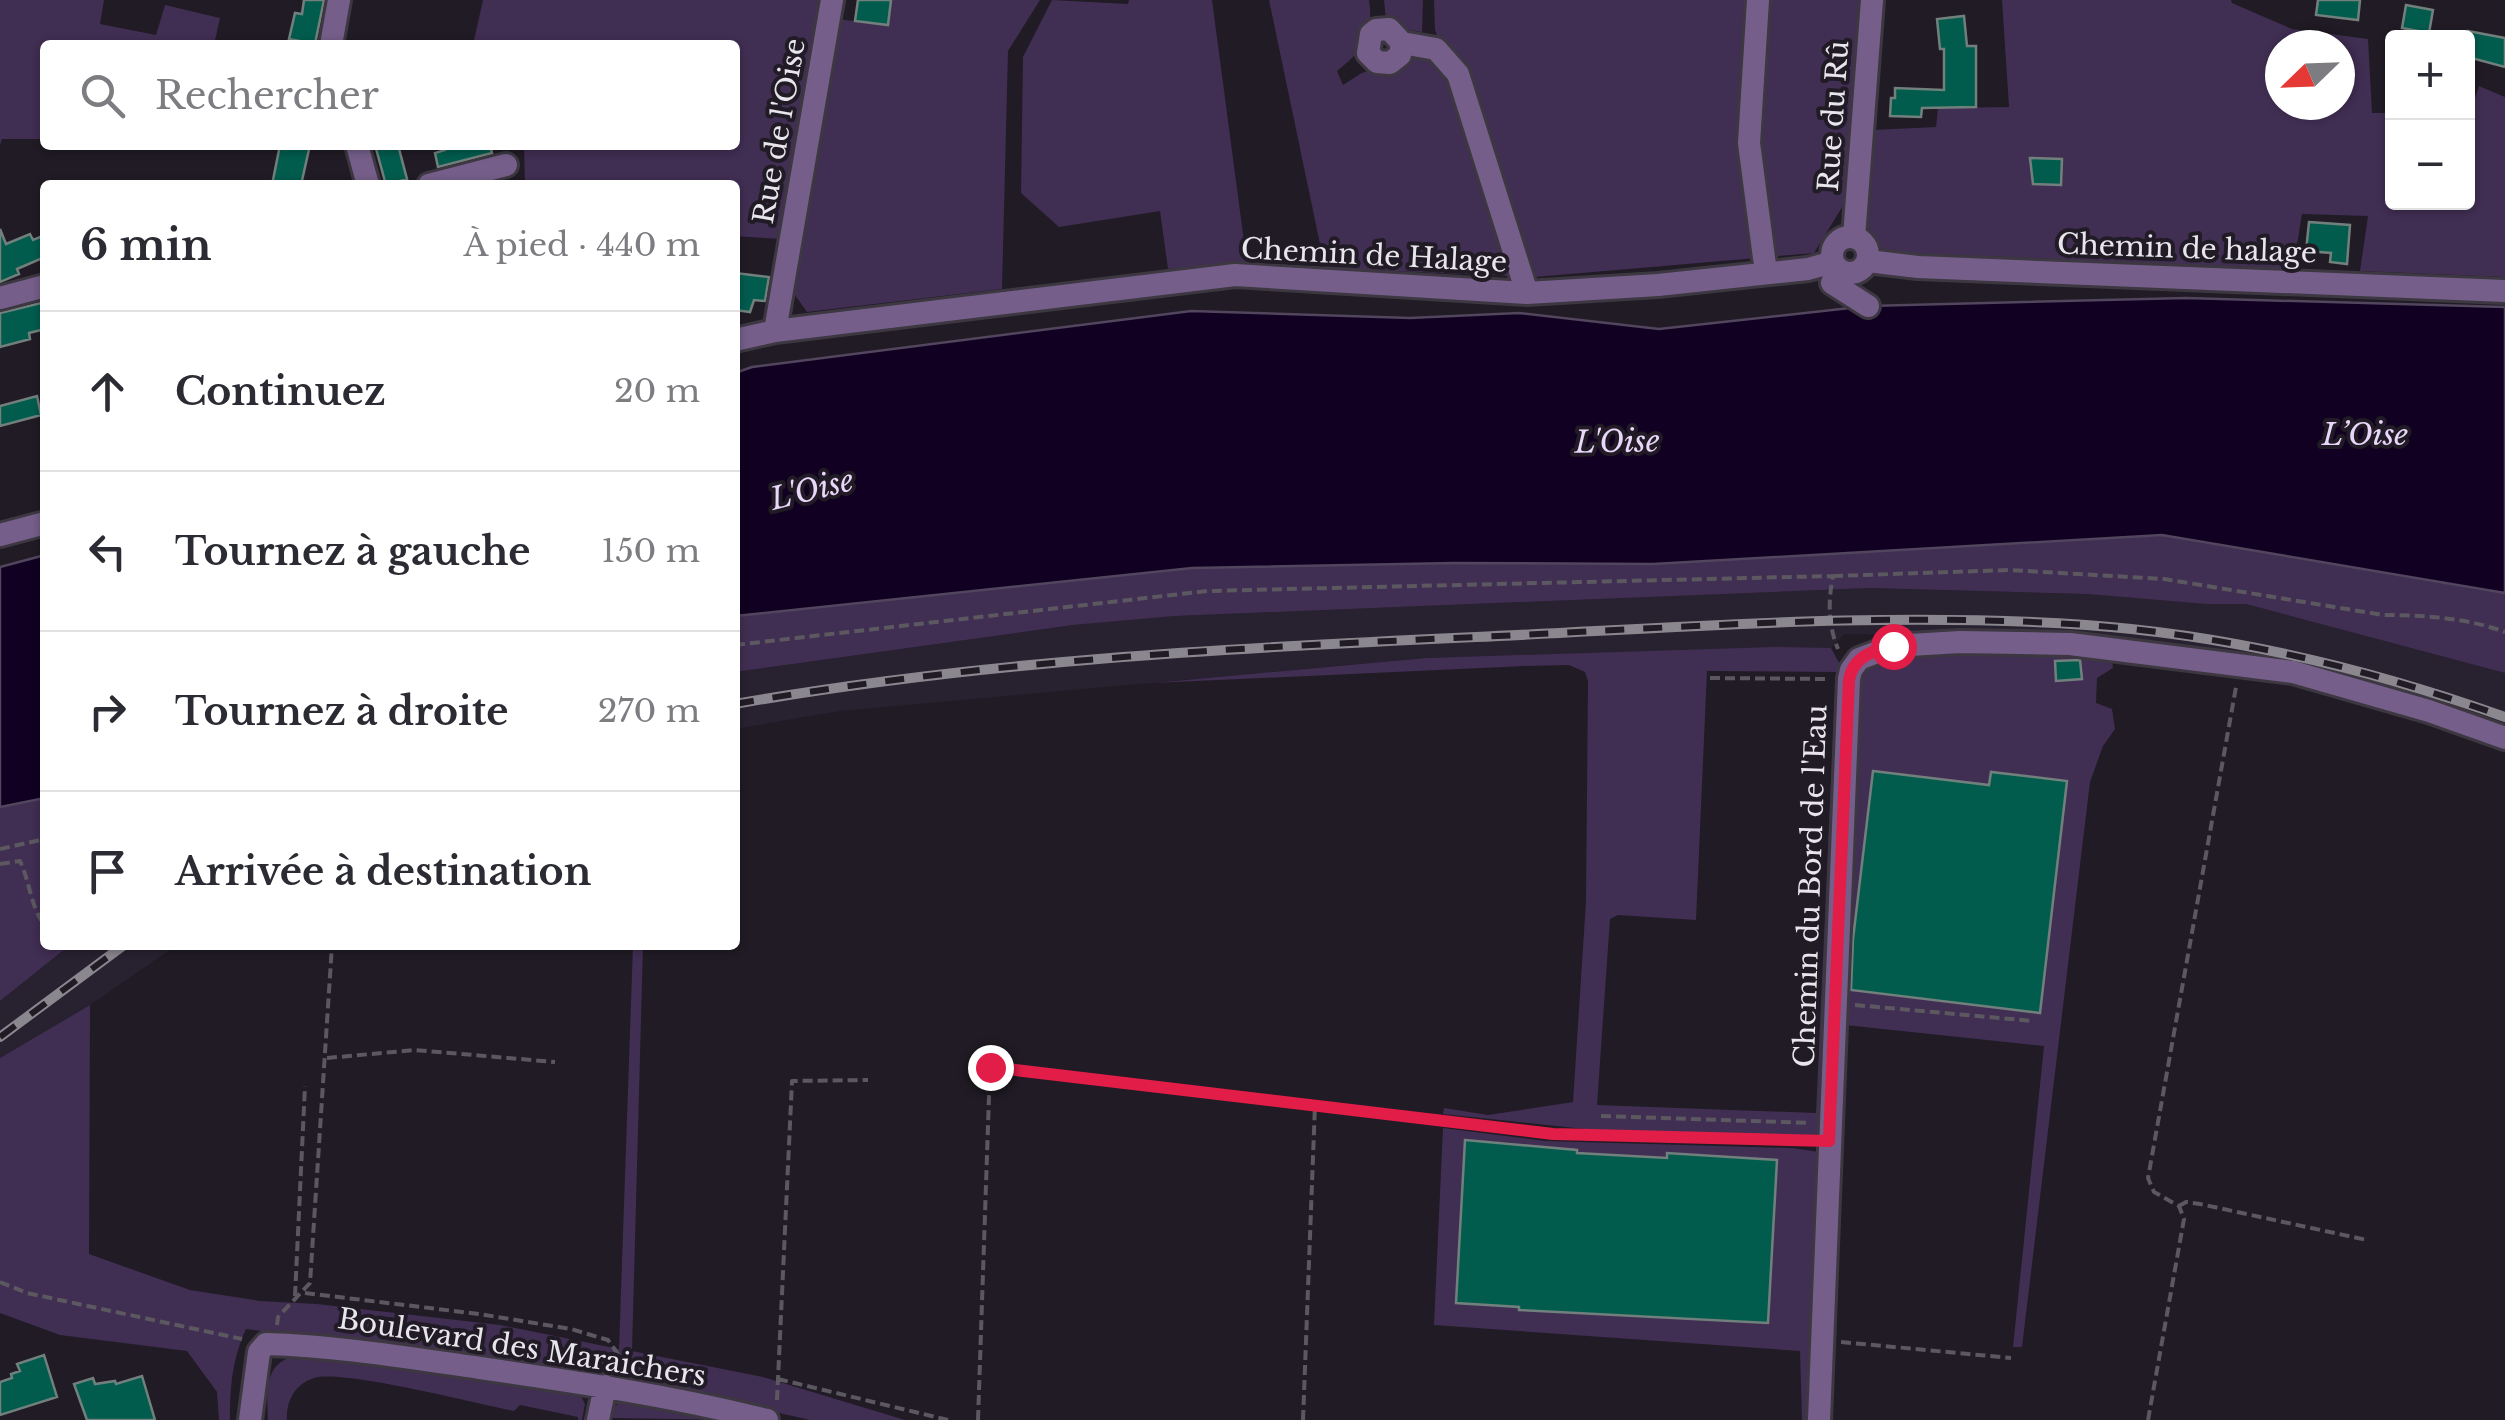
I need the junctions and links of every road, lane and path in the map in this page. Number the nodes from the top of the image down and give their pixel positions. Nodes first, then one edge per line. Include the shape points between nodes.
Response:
1 (339, 0) edge
2 (832, 0) edge
3 (1758, 0) edge
4 (1872, 0) edge
5 (332, 40) edge
6 (1402, 43) dead end
7 (358, 150) edge
8 (506, 165) dead end
9 (367, 180) edge
10 (449, 180) edge
11 (1854, 237) junction
12 (1868, 261) junction
13 (1835, 266) junction
14 (1766, 274) junction
15 (40, 287) edge
16 (2505, 291) edge
17 (1526, 294) junction
18 (0, 298) edge
19 (1868, 306) dead end
20 (775, 331) junction
21 (740, 339) edge
22 (40, 524) edge
23 (0, 536) edge
24 (1832, 576) junction
25 (2505, 632) edge
26 (740, 644) edge
27 (2240, 664) junction
28 (1850, 674) junction
29 (1710, 678) dead end
30 (2505, 738) edge
31 (40, 840) edge
32 (0, 849) edge
33 (0, 864) edge
34 (40, 918) edge
35 (332, 950) edge
36 (1835, 1004) junction
37 (2034, 1020) dead end
38 (327, 1058) junction
39 (555, 1062) dead end
40 (868, 1080) dead end
41 (305, 1086) dead end
42 (1315, 1105) junction
43 (1601, 1116) dead end
44 (1829, 1132) junction
45 (2179, 1206) junction
46 (2367, 1240) dead end
47 (0, 1282) edge
48 (304, 1293) junction
49 (295, 1298) junction
50 (271, 1339) junction
51 (1822, 1340) junction
52 (2011, 1358) dead end
53 (777, 1379) junction
54 (605, 1386) junction
55 (632, 1391) junction
56 (772, 1413) edge
57 (250, 1420) edge
58 (598, 1420) edge
59 (948, 1420) edge
60 (978, 1420) edge
61 (1303, 1420) edge
62 (1819, 1420) edge
63 (2148, 1420) edge

1 - 5 street
2 - 20 street, Rue de l'Oise
3 - 14 street via 1749,143
4 - 11 street, Rue du Rû
6 - 17 street via 1436,49 1458,74
7 - 9 street
8 - 10 street
11 - 12 street via 1864,244
11 - 13 street via 1834,246
12 - 13 street via 1854,274
12 - 16 street, Chemin de halage
13 - 14 street, Chemin de Halage
13 - 19 street via 1832,283
14 - 17 street, Chemin de Halage
15 - 18 street
17 - 20 street, Chemin de Halage via 1235,275
20 - 21 street, Chemin de Halage
22 - 23 street
24 - 25 path via 2009,570 2164,580
24 - 26 path via 1208,591
24 - 28 path via 1831,632
27 - 28 street, Chemin du Bord de l'Eau via 2070,644 1960,642 1882,648 1860,659
27 - 30 street, Chemin du Bord de l'Eau via 2294,672
27 - 45 path via 2148,1178 2154,1192
28 - 29 path
28 - 36 street, Chemin du Bord de l'Eau
31 - 32 path
33 - 34 path via 20,861
35 - 38 path
36 - 37 path
36 - 44 street, Chemin du Bord de l'Eau
38 - 39 path via 415,1050
38 - 48 path via 310,1284
40 - 53 path via 792,1082
41 - 49 path
42 - 44 path via 1553,1134
42 - 60 path via 990,1067
42 - 61 path
43 - 44 path
44 - 51 street, Chemin du Bord de l'Eau
45 - 46 path via 2200,1204
45 - 63 path via 2183,1230
47 - 50 path
48 - 49 path
48 - 55 path via 480,1314 608,1340 629,1371
49 - 50 path via 278,1317
50 - 54 street, Boulevard des Maraichers
50 - 57 street via 258,1352
51 - 52 path
51 - 62 street, Chemin du Bord de l'Eau
53 - 56 path
53 - 59 path
54 - 55 street, Boulevard des Maraichers
54 - 58 street
55 - 56 street, Boulevard des Maraichers

